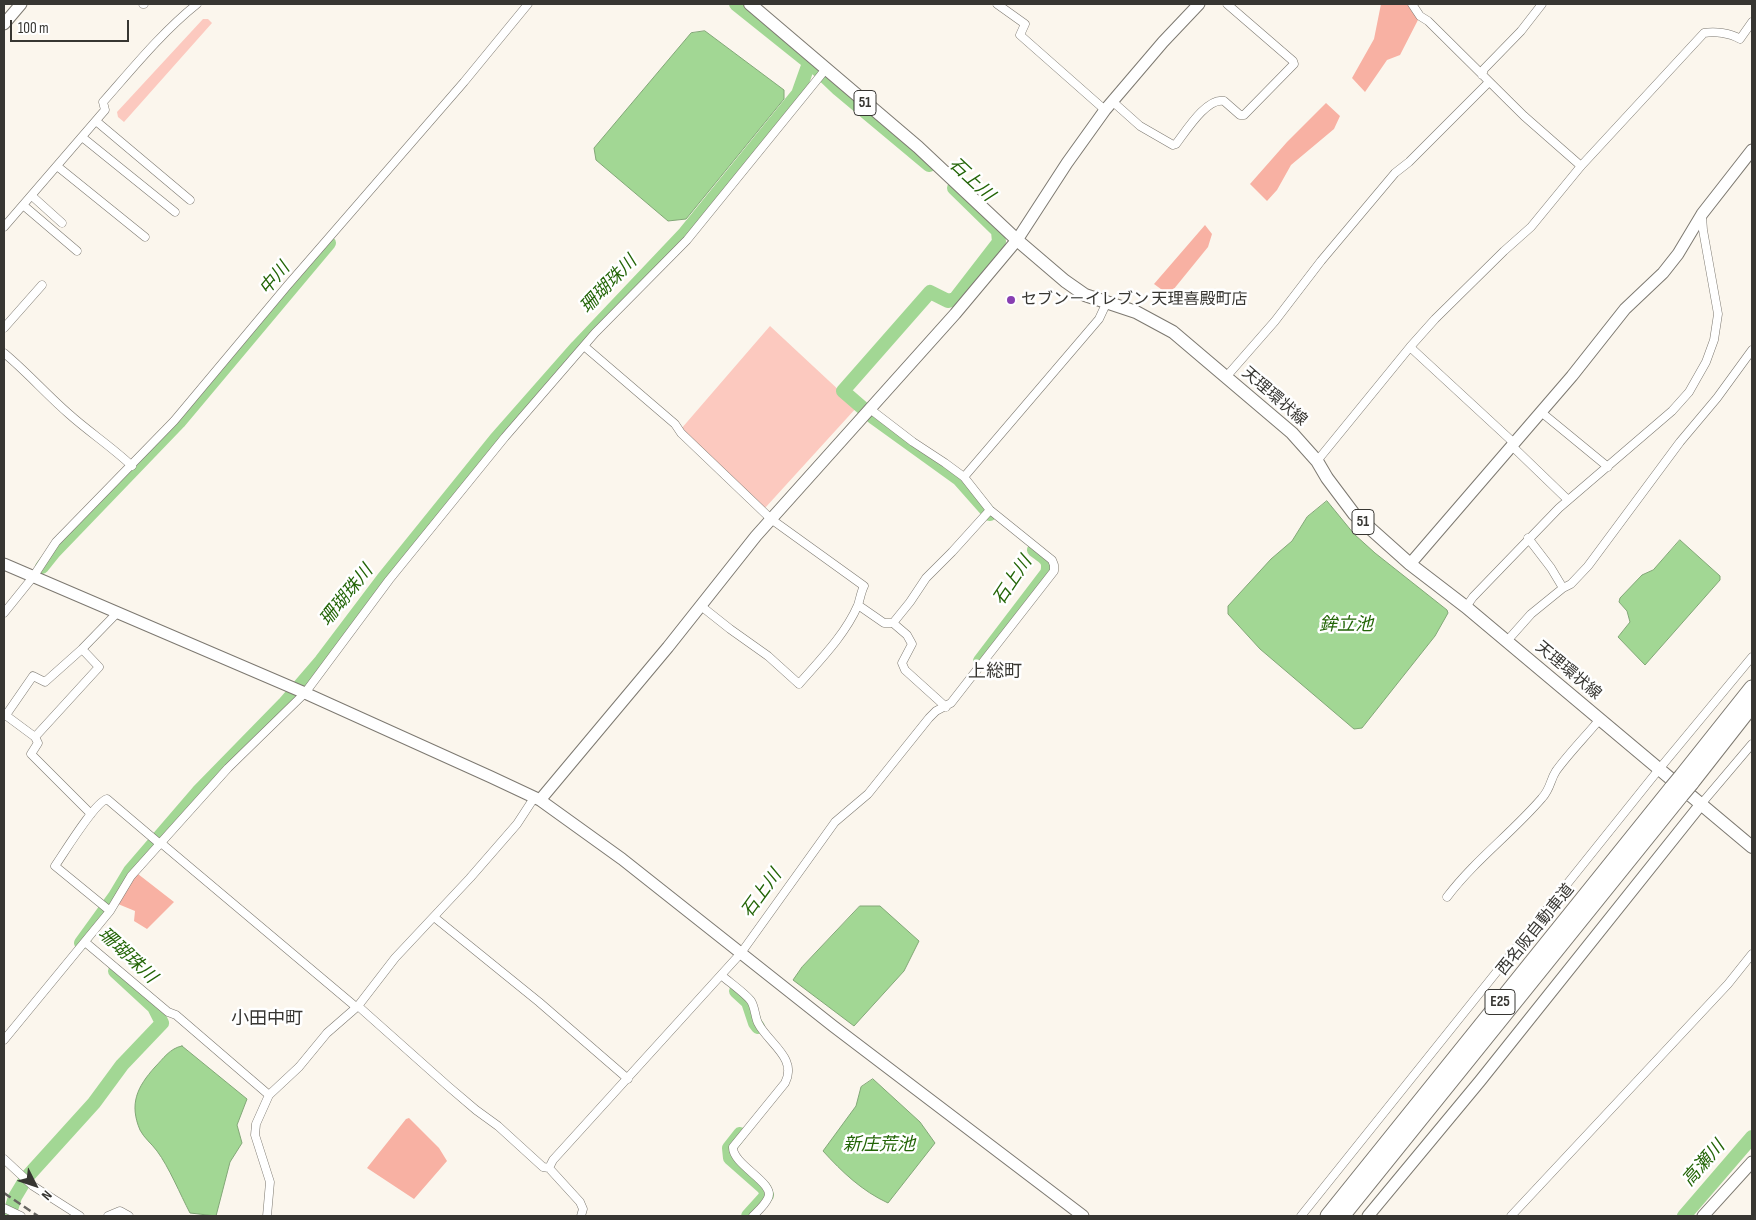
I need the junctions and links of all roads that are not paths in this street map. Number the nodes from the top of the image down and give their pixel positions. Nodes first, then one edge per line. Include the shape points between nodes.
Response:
1 (195, 4) edge
2 (528, 4) edge
3 (750, 4) edge
4 (997, 4) edge
5 (1199, 4) edge
6 (1227, 4) edge
7 (1412, 4) edge
8 (1542, 4) edge
9 (15, 6) edge
10 (1752, 22) edge
11 (4, 24) edge
12 (825, 70) junction
13 (1482, 75) junction
14 (1489, 82) junction
15 (1108, 106) junction
16 (96, 121) junction
17 (82, 137) junction
18 (1752, 150) edge
19 (57, 166) junction
20 (1582, 166) junction
21 (32, 196) junction
22 (190, 200) dead end
23 (23, 205) junction
24 (175, 212) dead end
25 (1702, 214) junction
26 (62, 223) dead end
27 (4, 227) edge
28 (145, 237) dead end
29 (1016, 240) junction
30 (77, 250) dead end
31 (42, 285) dead end
32 (1106, 304) junction
33 (4, 328) edge
34 (584, 346) junction
35 (1410, 347) junction
36 (1752, 350) edge
37 (4, 353) edge
38 (1226, 377) junction
39 (870, 408) junction
40 (1541, 412) junction
41 (1513, 444) junction
42 (1317, 461) junction
43 (132, 466) junction
44 (1608, 466) junction
45 (964, 477) junction
46 (1568, 500) junction
47 (988, 512) junction
48 (771, 519) junction
49 (1528, 538) junction
50 (4, 564) edge
51 (1410, 564) junction
52 (33, 577) junction
53 (1562, 588) junction
54 (858, 605) junction
55 (701, 606) junction
56 (1466, 607) junction
57 (4, 613) edge
58 (117, 613) junction
59 (892, 623) junction
60 (1507, 642) junction
61 (82, 648) junction
62 (1752, 659) edge
63 (1752, 676) edge
64 (1752, 688) edge
65 (305, 693) junction
66 (1752, 705) edge
67 (946, 707) junction
68 (5, 715) edge
69 (1600, 719) junction
70 (34, 737) junction
71 (1752, 744) edge
72 (1708, 745) junction
73 (1660, 768) junction
74 (1687, 779) junction
75 (1676, 792) junction
76 (537, 799) junction
77 (1702, 803) junction
78 (91, 814) junction
79 (160, 844) junction
80 (1752, 847) edge
81 (1447, 897) dead end
82 (110, 911) junction
83 (434, 917) junction
84 (85, 942) junction
85 (741, 953) junction
86 (1752, 954) edge
87 (721, 975) junction
88 (357, 1007) junction
89 (4, 1040) edge
90 (628, 1079) junction
91 (269, 1095) junction
92 (4, 1159) edge
93 (1752, 1162) edge
94 (549, 1168) junction
95 (80, 1216) edge
96 (108, 1216) edge
97 (129, 1216) edge
98 (267, 1216) edge
99 (581, 1216) edge
100 (753, 1216) edge
101 (1083, 1216) edge
102 (1302, 1216) edge
103 (1328, 1216) edge
104 (1342, 1216) edge
105 (1368, 1216) edge
106 (1511, 1216) edge
107 (1703, 1216) edge

1 - 16 street via 103,102 105,110
2 - 43 street via 174,421
3 - 12 main road, 天理環状線 / 51
4 - 15 street via 1025,24 1020,35
5 - 15 street
6 - 15 street via 1294,64 1244,115 1224,101 1214,101 1204,108 1173,145
7 - 13 street via 1420,16
8 - 13 street
9 - 11 street
10 - 20 street via 1740,39 1704,33
12 - 29 main road, 天理環状線 / 51 via 918,147
12 - 34 street via 687,240
13 - 14 street
14 - 20 street
14 - 38 street via 1395,173
15 - 29 street
16 - 17 street
16 - 22 street
17 - 19 street
17 - 24 street
18 - 25 street
19 - 21 street
19 - 28 street
20 - 35 street via 1531,227
21 - 23 street
21 - 26 street
23 - 27 street
23 - 30 street
25 - 40 street via 1663,273 1619,316
25 - 44 street via 1718,314 1706,362 1672,411
29 - 32 main road, 天理環状線 / 51 via 1065,281
29 - 39 street
31 - 33 street
32 - 38 main road, 天理環状線 / 51 via 1136,312 1173,332
32 - 45 street via 1099,319
34 - 48 street via 675,424
34 - 65 street via 389,580
35 - 41 street
35 - 42 street
36 - 53 street via 1588,566 1571,584
37 - 43 street via 69,414
38 - 42 main road, 天理環状線 / 51 via 1292,433
39 - 45 street
39 - 48 street
40 - 41 street
40 - 44 street
41 - 46 street
41 - 51 street
42 - 51 main road, 天理環状線 / 51 via 1354,514
43 - 52 street via 56,542
44 - 46 street
45 - 47 street
46 - 49 street
47 - 59 street via 926,578
47 - 67 street via 1052,560 1054,571
48 - 54 street via 860,582 864,586
48 - 55 street
49 - 53 street
49 - 56 street
50 - 52 street
51 - 56 main road, 天理環状線 / 51
52 - 57 street
52 - 58 street
53 - 60 street via 1531,614
54 - 55 street via 834,643 799,684 768,656
54 - 59 street via 884,623
55 - 76 street
56 - 60 main road, 天理環状線 / 51
58 - 61 street
58 - 65 street
59 - 67 street via 907,635 912,644 902,663 905,670
60 - 69 main road, 天理環状線 / 51
61 - 68 street via 45,682 33,676
61 - 70 street via 99,667
62 - 73 street
63 - 72 highway via 1710,733
64 - 72 highway, 西名阪自動車道 / E25
65 - 76 street
65 - 79 street via 228,768
66 - 74 highway, 西名阪自動車道 / E25
67 - 85 street via 936,711 868,794 835,822
68 - 70 street
69 - 73 main road, 天理環状線 / 51
69 - 81 street via 1554,773 1550,788 1543,797
70 - 78 street via 38,743 31,754
71 - 77 street
72 - 74 highway, 西名阪自動車道 / E25
73 - 77 main road, 天理環状線 / 51
73 - 102 street
74 - 75 highway, 西名阪自動車道 / E25, bridge
75 - 103 highway, 西名阪自動車道 / E25
75 - 104 highway, 西名阪自動車道 / E25
76 - 83 street
76 - 85 street via 622,859
77 - 80 main road, 天理環状線 / 51
77 - 105 street
78 - 79 street via 102,800 107,799
78 - 82 street via 55,866
79 - 82 street via 131,876
79 - 88 street
82 - 84 street
83 - 88 street
83 - 90 street
84 - 89 street
84 - 91 street
85 - 87 street
85 - 101 street
86 - 106 street via 1728,984
87 - 90 street
87 - 100 street via 751,1001 758,1024 786,1059 789,1070 785,1083 733,1147 732,1153 736,1158 769,1191 768,1198
88 - 91 street via 327,1033 299,1067
88 - 94 street via 543,1167
90 - 94 street
91 - 98 street via 256,1124 255,1135 270,1182
92 - 95 street via 33,1186
93 - 107 street
94 - 99 street via 580,1202
96 - 97 street via 120,1211

